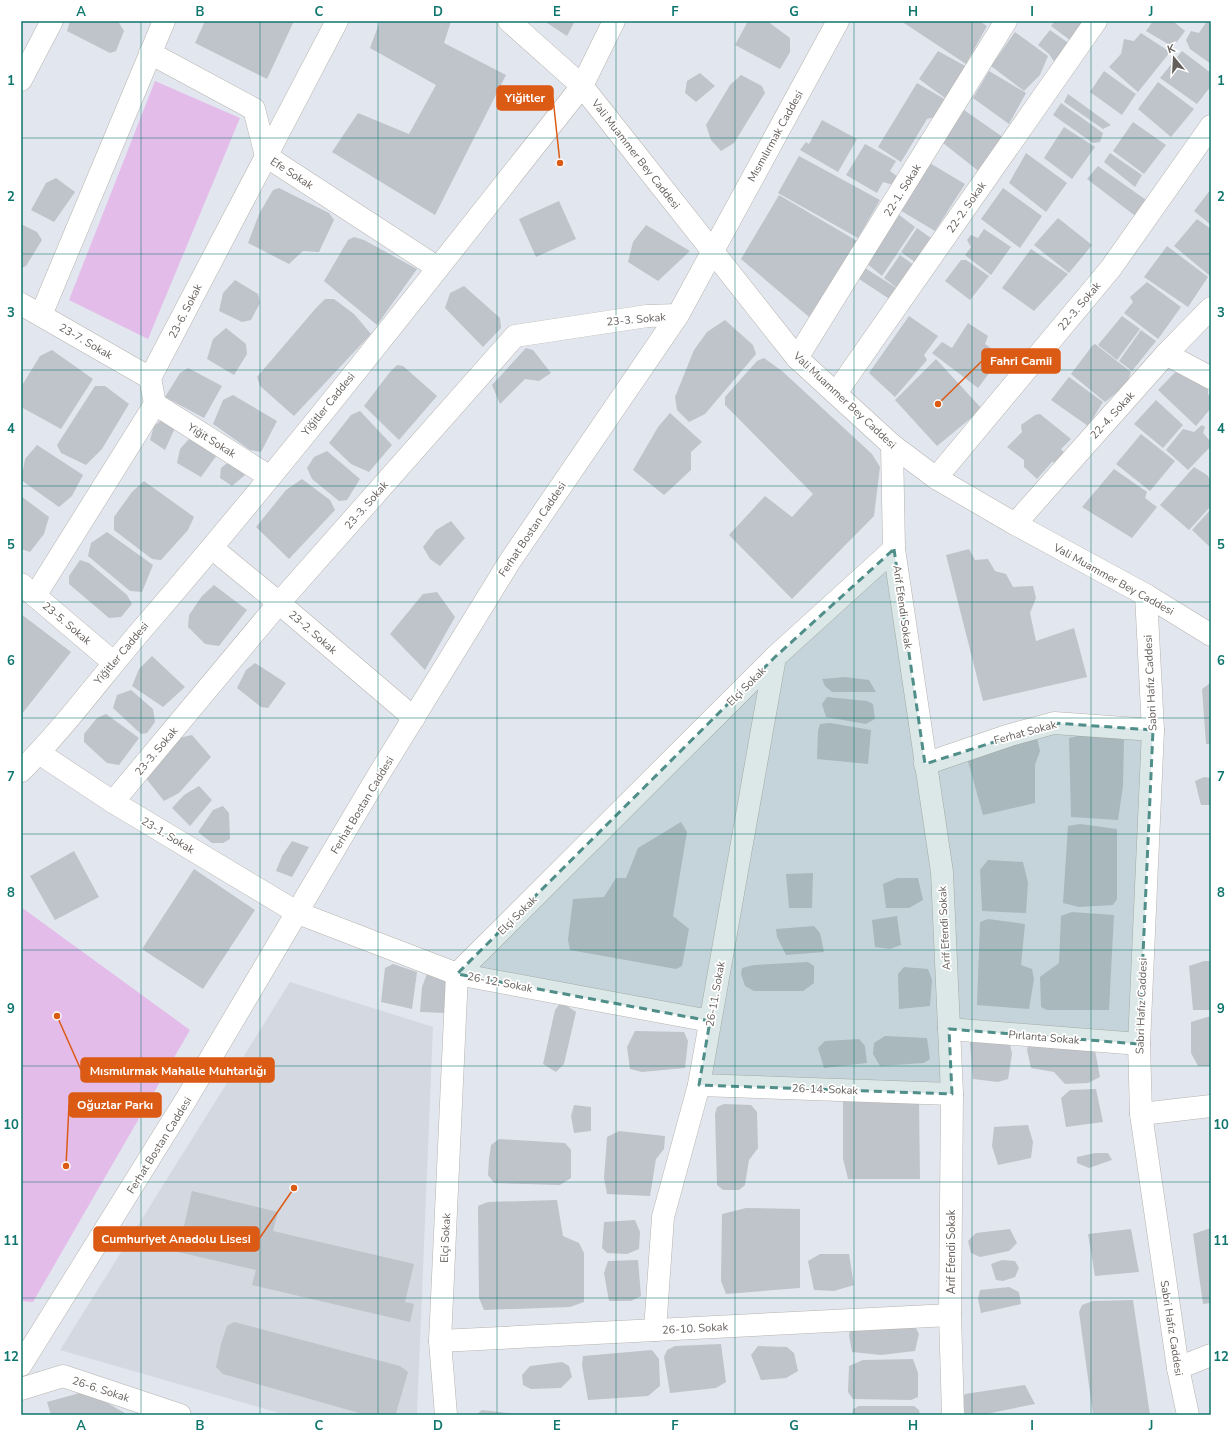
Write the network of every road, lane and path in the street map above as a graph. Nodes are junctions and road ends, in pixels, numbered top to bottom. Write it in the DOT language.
graph roads {
  1 [pos="52,21"];
  2 [pos="163,21"];
  3 [pos="337,21"];
  4 [pos="509,21"];
  5 [pos="614,21"];
  6 [pos="838,21"];
  7 [pos="1006,21"];
  8 [pos="1096,21"];
  9 [pos="150,53"];
  10 [pos="21,80"];
  11 [pos="582,86"];
  12 [pos="1211,126"];
  13 [pos="266,156"];
  14 [pos="712,251"];
  15 [pos="438,268"];
  16 [pos="21,304"];
  17 [pos="1211,308"];
  18 [pos="41,315"];
  19 [pos="678,315"];
  20 [pos="1166,354"];
  21 [pos="797,358"];
  22 [pos="150,378"];
  23 [pos="1211,378"];
  24 [pos="836,393"];
  25 [pos="155,404"];
  26 [pos="892,445"];
  27 [pos="270,477"];
  28 [pos="936,478"];
  29 [pos="1015,524"];
  30 [pos="212,548"];
  31 [pos="894,549"];
  32 [pos="28,590"];
  33 [pos="1146,595"];
  34 [pos="280,603"];
  35 [pos="1211,635"];
  36 [pos="775,657"];
  37 [pos="113,662"];
  38 [pos="414,718"];
  39 [pos="1153,730"];
  40 [pos="39,753"];
  41 [pos="925,764"];
  42 [pos="21,771"];
  43 [pos="113,802"];
  44 [pos="298,913"];
  45 [pos="457,974"];
  46 [pos="710,1021"];
  47 [pos="949,1029"];
  48 [pos="1139,1044"];
  49 [pos="699,1085"];
  50 [pos="952,1094"];
  51 [pos="1211,1106"];
  52 [pos="1142,1114"];
  53 [pos="950,1315"];
  54 [pos="655,1330"];
  55 [pos="440,1342"];
  56 [pos="1211,1355"];
  57 [pos="21,1365"];
  58 [pos="1178,1368"];
  59 [pos="21,1389"];
  60 [pos="180,1415"];
  61 [pos="446,1415"];
  62 [pos="953,1415"];
  63 [pos="1188,1415"];
  1 -- 10 [label="street"];
  2 -- 9 [label="street"];
  3 -- 13 [label="street, 23-6. Sokak"];
  4 -- 11 [label="street, Vali Muammer Bey Caddesi"];
  5 -- 11 [label="street, Yiğitler Caddesi"];
  6 -- 14 [label="street, Mısmılırmak Caddesi"];
  7 -- 21 [label="street, 22-1. Sokak"];
  8 -- 24 [label="street, 22-2. Sokak"];
  9 -- 13 [label="street, Efe Sokak"];
  9 -- 18 [label="street"];
  11 -- 14 [label="street, Vali Muammer Bey Caddesi"];
  11 -- 15 [label="street, Yiğitler Caddesi"];
  12 -- 28 [label="street, 22-3. Sokak"];
  13 -- 15 [label="street, Efe Sokak"];
  13 -- 22 [label="street, 23-6. Sokak"];
  14 -- 19 [label="street, Ferhat Bostan Caddesi"];
  14 -- 21 [label="street, Vali Muammer Bey Caddesi"];
  15 -- 27 [label="street, Yiğitler Caddesi"];
  16 -- 18 [label="street, 23-7. Sokak"];
  17 -- 20 [label="street, 22-4. Sokak"];
  18 -- 22 [label="street, 23-7. Sokak"];
  19 -- 34 [label="street, 23-3. Sokak"];
  19 -- 38 [label="street, Ferhat Bostan Caddesi"];
  20 -- 23 [label="street"];
  20 -- 29 [label="street, 22-4. Sokak"];
  21 -- 24 [label="street, Vali Muammer Bey Caddesi"];
  22 -- 25 [label="street"];
  24 -- 26 [label="street, Vali Muammer Bey Caddesi"];
  25 -- 27 [label="street, Yiğit Sokak"];
  25 -- 32 [label="street"];
  26 -- 28 [label="street, Vali Muammer Bey Caddesi"];
  26 -- 31 [label="street, Arif Efendi Sokak"];
  27 -- 30 [label="street, Yiğitler Caddesi"];
  28 -- 29 [label="street, Vali Muammer Bey Caddesi"];
  29 -- 33 [label="street, Vali Muammer Bey Caddesi"];
  30 -- 34 [label="street, 23-2. Sokak"];
  30 -- 37 [label="street, Yiğitler Caddesi"];
  31 -- 36 [label="street, Elçi Sokak"];
  31 -- 41 [label="street, Arif Efendi Sokak"];
  32 -- 37 [label="street, 23-5. Sokak"];
  33 -- 35 [label="street, Vali Muammer Bey Caddesi"];
  33 -- 39 [label="street, Sabri Hafız Caddesi"];
  34 -- 38 [label="street, 23-2. Sokak"];
  34 -- 43 [label="street, 23-3. Sokak"];
  36 -- 45 [label="street, Elçi Sokak"];
  36 -- 46 [label="street, 26-11. Sokak"];
  37 -- 40 [label="street, Yiğitler Caddesi"];
  38 -- 44 [label="street, Ferhat Bostan Caddesi"];
  39 -- 41 [label="street, Ferhat Sokak"];
  39 -- 48 [label="street, Sabri Hafız Caddesi"];
  40 -- 42 [label="street, Yiğitler Caddesi"];
  40 -- 43 [label="street, 23-1. Sokak"];
  41 -- 47 [label="street, Arif Efendi Sokak"];
  43 -- 44 [label="street, 23-1. Sokak"];
  44 -- 45 [label="street, 26-12. Sokak"];
  44 -- 57 [label="street, Ferhat Bostan Caddesi"];
  45 -- 46 [label="street, 26-12. Sokak"];
  45 -- 55 [label="street, Elçi Sokak"];
  46 -- 49 [label="street, 26-11. Sokak"];
  47 -- 48 [label="street, Pırlanta Sokak"];
  47 -- 50 [label="street, Arif Efendi Sokak"];
  48 -- 52 [label="street, Sabri Hafız Caddesi"];
  49 -- 50 [label="street, 26-14. Sokak"];
  49 -- 54 [label="street, 26-11. Sokak"];
  50 -- 53 [label="street, Arif Efendi Sokak"];
  51 -- 52 [label="street"];
  52 -- 58 [label="street, Sabri Hafız Caddesi"];
  53 -- 54 [label="street, 26-10. Sokak"];
  53 -- 62 [label="street, Arif Efendi Sokak"];
  54 -- 55 [label="street, 26-10. Sokak"];
  55 -- 61 [label="street, Elçi Sokak"];
  56 -- 58 [label="street"];
  58 -- 63 [label="street, Sabri Hafız Caddesi"];
  59 -- 60 [label="street, 26-6. Sokak"];
}
